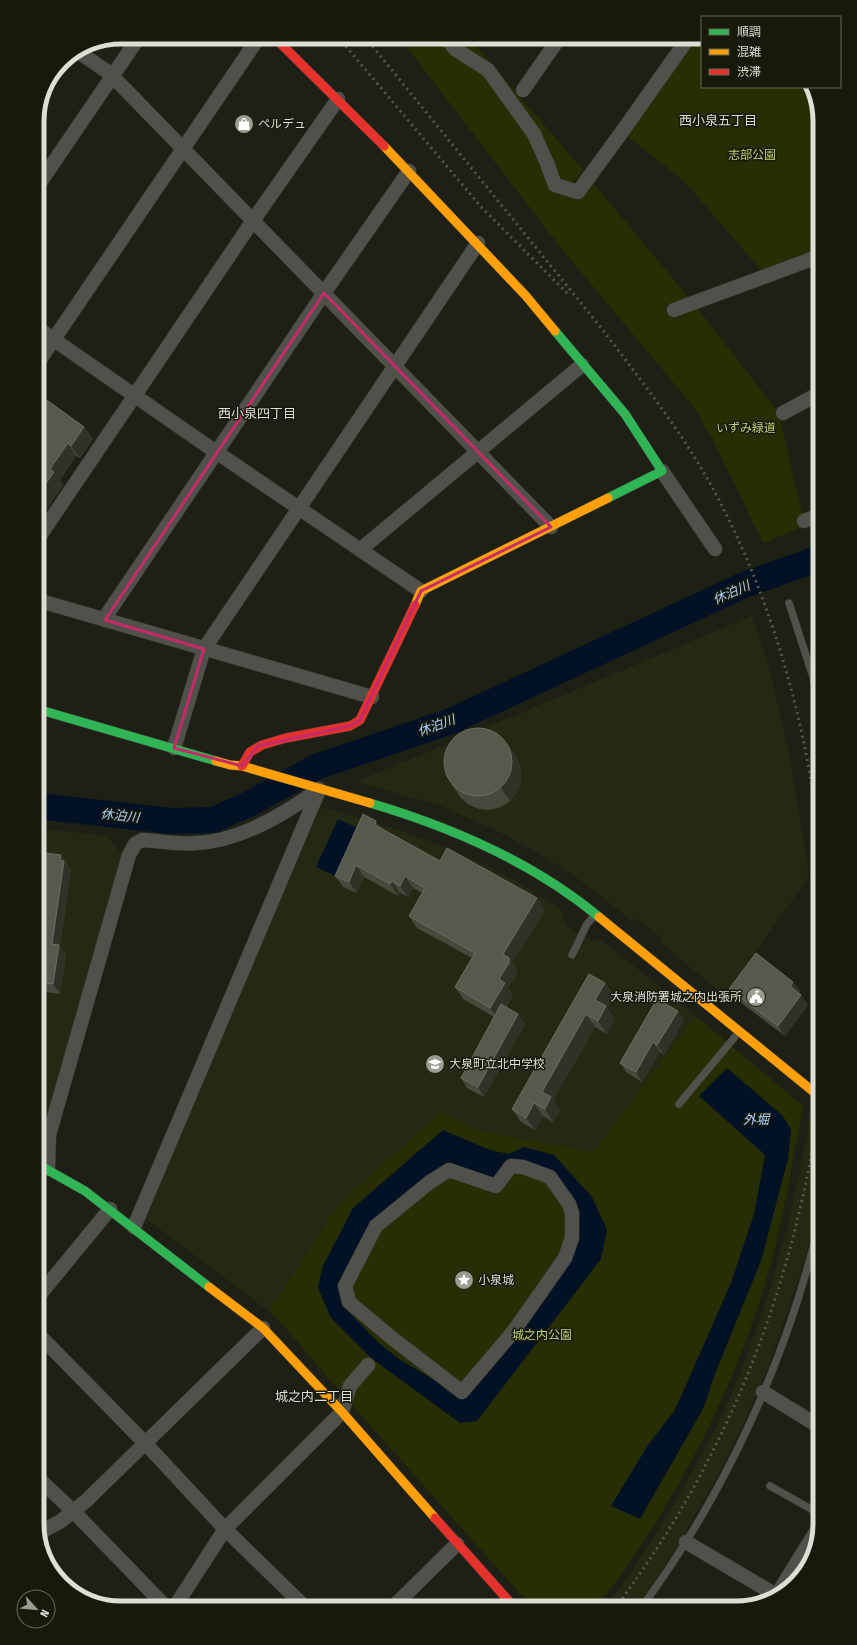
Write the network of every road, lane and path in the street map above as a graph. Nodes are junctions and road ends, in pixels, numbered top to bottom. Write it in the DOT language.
graph roads {
  1 [pos="134,44"];
  2 [pos="254,44"];
  3 [pos="281,44"];
  4 [pos="451,44"];
  5 [pos="555,44"];
  6 [pos="684,44"];
  7 [pos="82,54"];
  8 [pos="112,76"];
  9 [pos="522,90"];
  10 [pos="338,99"];
  11 [pos="183,149"];
  12 [pos="409,171"];
  13 [pos="44,177"];
  14 [pos="252,222"];
  15 [pos="478,243"];
  16 [pos="813,259"];
  17 [pos="324,293"];
  18 [pos="674,310"];
  19 [pos="44,333"];
  20 [pos="54,339"];
  21 [pos="44,354"];
  22 [pos="582,365"];
  23 [pos="395,366"];
  24 [pos="136,396"];
  25 [pos="813,397"];
  26 [pos="783,412"];
  27 [pos="216,452"];
  28 [pos="478,452"];
  29 [pos="662,470"];
  30 [pos="299,508"];
  31 [pos="813,518"];
  32 [pos="804,521"];
  33 [pos="551,527"];
  34 [pos="44,530"];
  35 [pos="361,549"];
  36 [pos="715,549"];
  37 [pos="421,591"];
  38 [pos="44,602"];
  39 [pos="789,603"];
  40 [pos="105,620"];
  41 [pos="204,649"];
  42 [pos="813,666"];
  43 [pos="372,698"];
  44 [pos="44,711"];
  45 [pos="174,748"];
  46 [pos="242,766"];
  47 [pos="319,789"];
  48 [pos="596,914"];
  49 [pos="572,954"];
  50 [pos="739,1032"];
  51 [pos="813,1091"];
  52 [pos="679,1104"];
  53 [pos="44,1162"];
  54 [pos="44,1168"];
  55 [pos="110,1209"];
  56 [pos="134,1227"];
  57 [pos="813,1244"];
  58 [pos="44,1289"];
  59 [pos="263,1328"];
  60 [pos="392,1338"];
  61 [pos="44,1340"];
  62 [pos="368,1365"];
  63 [pos="763,1392"];
  64 [pos="342,1412"];
  65 [pos="813,1423"];
  66 [pos="145,1444"];
  67 [pos="44,1484"];
  68 [pos="770,1486"];
  69 [pos="813,1510"];
  70 [pos="74,1512"];
  71 [pos="225,1529"];
  72 [pos="44,1530"];
  73 [pos="811,1540"];
  74 [pos="686,1542"];
  75 [pos="457,1544"];
  76 [pos="783,1585"];
  77 [pos="772,1592"];
  78 [pos="160,1601"];
  79 [pos="179,1601"];
  80 [pos="299,1601"];
  81 [pos="399,1601"];
  82 [pos="509,1601"];
  83 [pos="645,1601"];
  1 -- 8 [label="street"];
  2 -- 11 [label="street"];
  3 -- 10 [label="street"];
  4 -- 6 [label="street"];
  5 -- 9 [label="street"];
  7 -- 8 [label="street"];
  8 -- 11 [label="street"];
  8 -- 13 [label="street"];
  10 -- 12 [label="street"];
  10 -- 14 [label="street"];
  11 -- 14 [label="street"];
  11 -- 20 [label="street"];
  12 -- 15 [label="street"];
  12 -- 17 [label="street"];
  14 -- 17 [label="street"];
  14 -- 24 [label="street"];
  15 -- 22 [label="street"];
  15 -- 23 [label="street"];
  16 -- 18 [label="street"];
  17 -- 23 [label="street"];
  17 -- 27 [label="street"];
  19 -- 20 [label="street"];
  20 -- 21 [label="street"];
  20 -- 24 [label="street"];
  22 -- 28 [label="street"];
  22 -- 29 [label="street"];
  23 -- 28 [label="street"];
  23 -- 30 [label="street"];
  24 -- 27 [label="street"];
  24 -- 34 [label="street"];
  25 -- 26 [label="street"];
  27 -- 30 [label="street"];
  27 -- 40 [label="street"];
  28 -- 33 [label="street"];
  28 -- 35 [label="street"];
  29 -- 33 [label="street"];
  29 -- 36 [label="street"];
  30 -- 35 [label="street"];
  30 -- 41 [label="street"];
  31 -- 32 [label="street"];
  33 -- 37 [label="street"];
  35 -- 37 [label="street"];
  37 -- 43 [label="street"];
  38 -- 40 [label="street"];
  39 -- 42 [label="lane"];
  40 -- 41 [label="street"];
  41 -- 43 [label="street"];
  41 -- 45 [label="street"];
  43 -- 46 [label="street"];
  44 -- 45 [label="street"];
  45 -- 46 [label="street"];
  46 -- 47 [label="street"];
  47 -- 48 [label="street"];
  47 -- 53 [label="street"];
  47 -- 56 [label="street"];
  48 -- 49 [label="lane"];
  48 -- 50 [label="street"];
  50 -- 51 [label="street"];
  50 -- 52 [label="lane"];
  54 -- 55 [label="street"];
  55 -- 56 [label="street"];
  55 -- 58 [label="street"];
  56 -- 59 [label="street"];
  57 -- 63 [label="lane"];
  59 -- 64 [label="street"];
  59 -- 66 [label="street"];
  60 -- 60 [label="street"];
  61 -- 66 [label="street"];
  62 -- 64 [label="street"];
  63 -- 65 [label="street"];
  63 -- 74 [label="lane"];
  64 -- 71 [label="street"];
  64 -- 75 [label="street"];
  66 -- 70 [label="street"];
  66 -- 71 [label="street"];
  67 -- 70 [label="street"];
  68 -- 69 [label="lane"];
  70 -- 72 [label="street"];
  70 -- 78 [label="street"];
  71 -- 79 [label="street"];
  71 -- 80 [label="street"];
  73 -- 76 [label="street"];
  74 -- 77 [label="street"];
  74 -- 83 [label="lane"];
  75 -- 81 [label="street"];
  75 -- 82 [label="street"];
}
